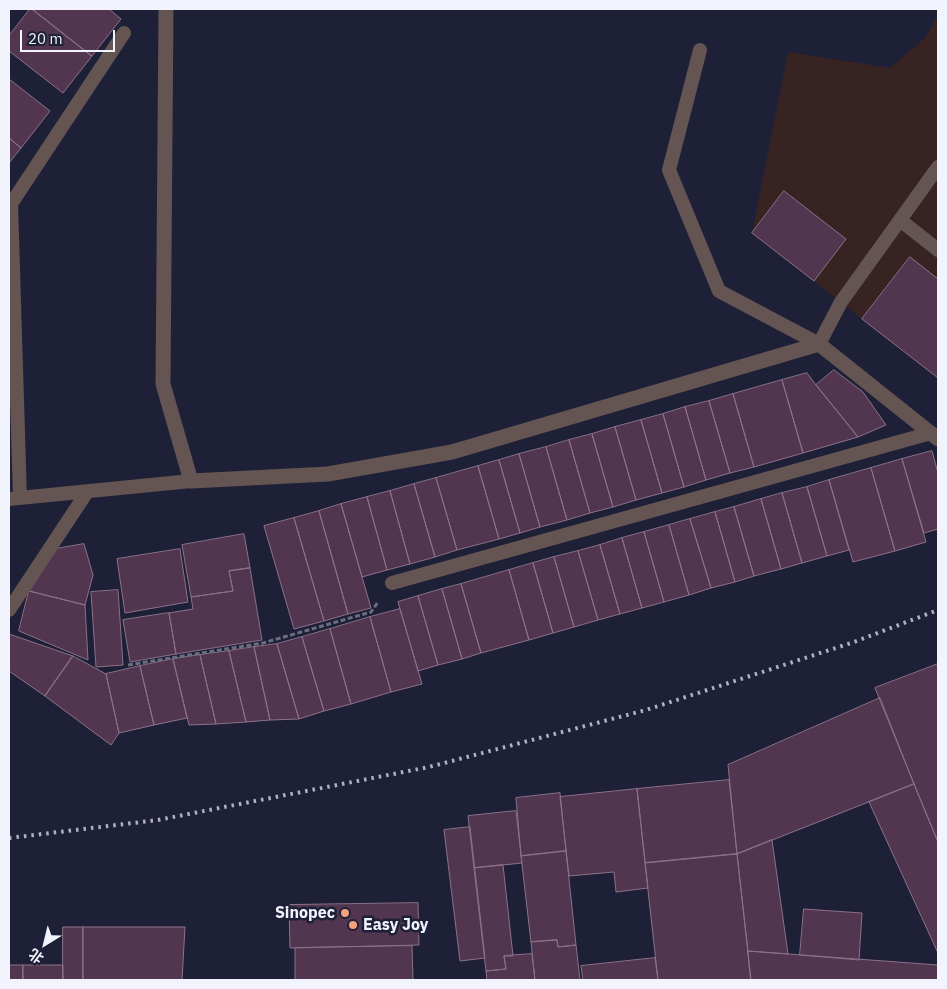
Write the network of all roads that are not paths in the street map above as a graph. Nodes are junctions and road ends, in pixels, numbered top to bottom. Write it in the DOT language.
graph roads {
  1 [pos="166,9"];
  2 [pos="124,33"];
  3 [pos="700,50"];
  4 [pos="938,167"];
  5 [pos="900,220"];
  6 [pos="938,250"];
  7 [pos="819,344"];
  8 [pos="935,436"];
  9 [pos="191,482"];
  10 [pos="87,492"];
  11 [pos="15,498"];
  12 [pos="392,583"];
  13 [pos="9,610"];
  1 -- 9 [label="street"];
  2 -- 11 [label="lane"];
  3 -- 7 [label="lane"];
  4 -- 5 [label="lane"];
  5 -- 6 [label="lane"];
  5 -- 7 [label="lane"];
  7 -- 8 [label="street"];
  7 -- 9 [label="street"];
  8 -- 12 [label="lane"];
  9 -- 10 [label="lane"];
  10 -- 11 [label="lane"];
  10 -- 13 [label="lane"];
}
